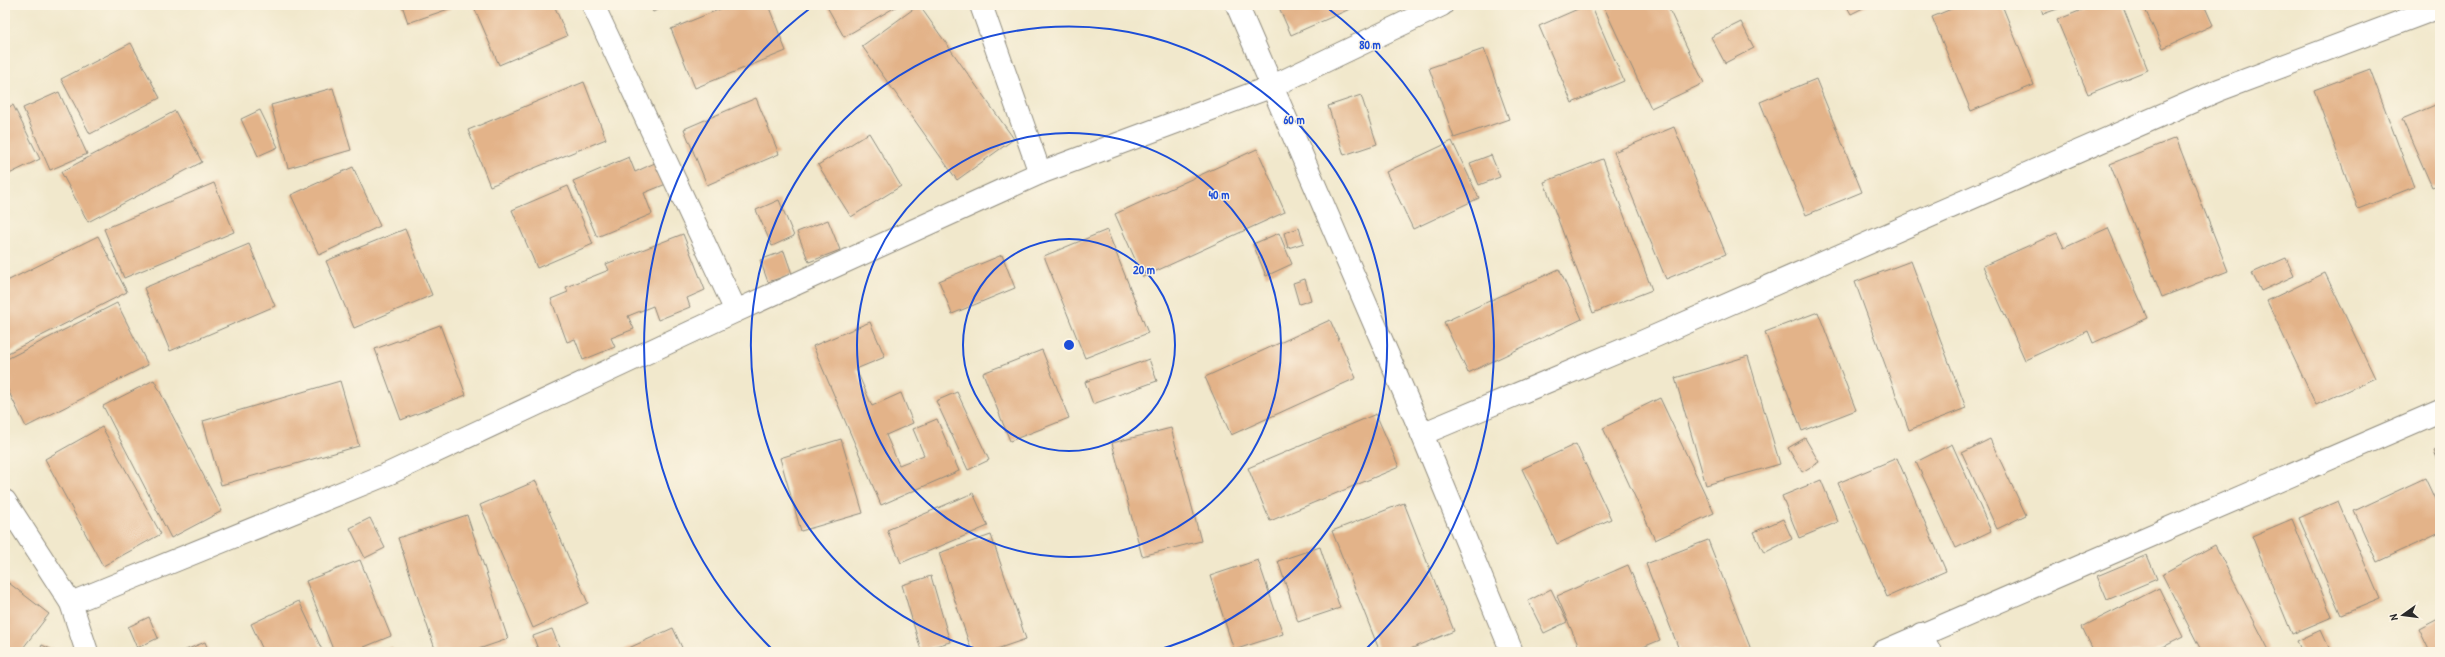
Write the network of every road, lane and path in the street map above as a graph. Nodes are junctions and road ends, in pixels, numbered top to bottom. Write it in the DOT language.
graph roads {
  1 [pos="593,5"];
  2 [pos="981,5"];
  3 [pos="1237,5"];
  4 [pos="1442,5"];
  5 [pos="2440,7"];
  6 [pos="1273,86"];
  7 [pos="1040,173"];
  8 [pos="736,311"];
  9 [pos="2440,411"];
  10 [pos="1422,434"];
  11 [pos="5,501"];
  12 [pos="71,603"];
  13 [pos="1926,643"];
  14 [pos="86,652"];
  15 [pos="1512,652"];
  16 [pos="1882,652"];
  1 -- 8 [label="street"];
  2 -- 7 [label="street"];
  3 -- 6 [label="street"];
  4 -- 6 [label="street"];
  5 -- 10 [label="street"];
  6 -- 7 [label="street"];
  6 -- 10 [label="street"];
  7 -- 8 [label="street"];
  8 -- 12 [label="street"];
  9 -- 13 [label="street"];
  10 -- 15 [label="street"];
  11 -- 12 [label="street"];
  12 -- 14 [label="street"];
  13 -- 16 [label="street"];
}
